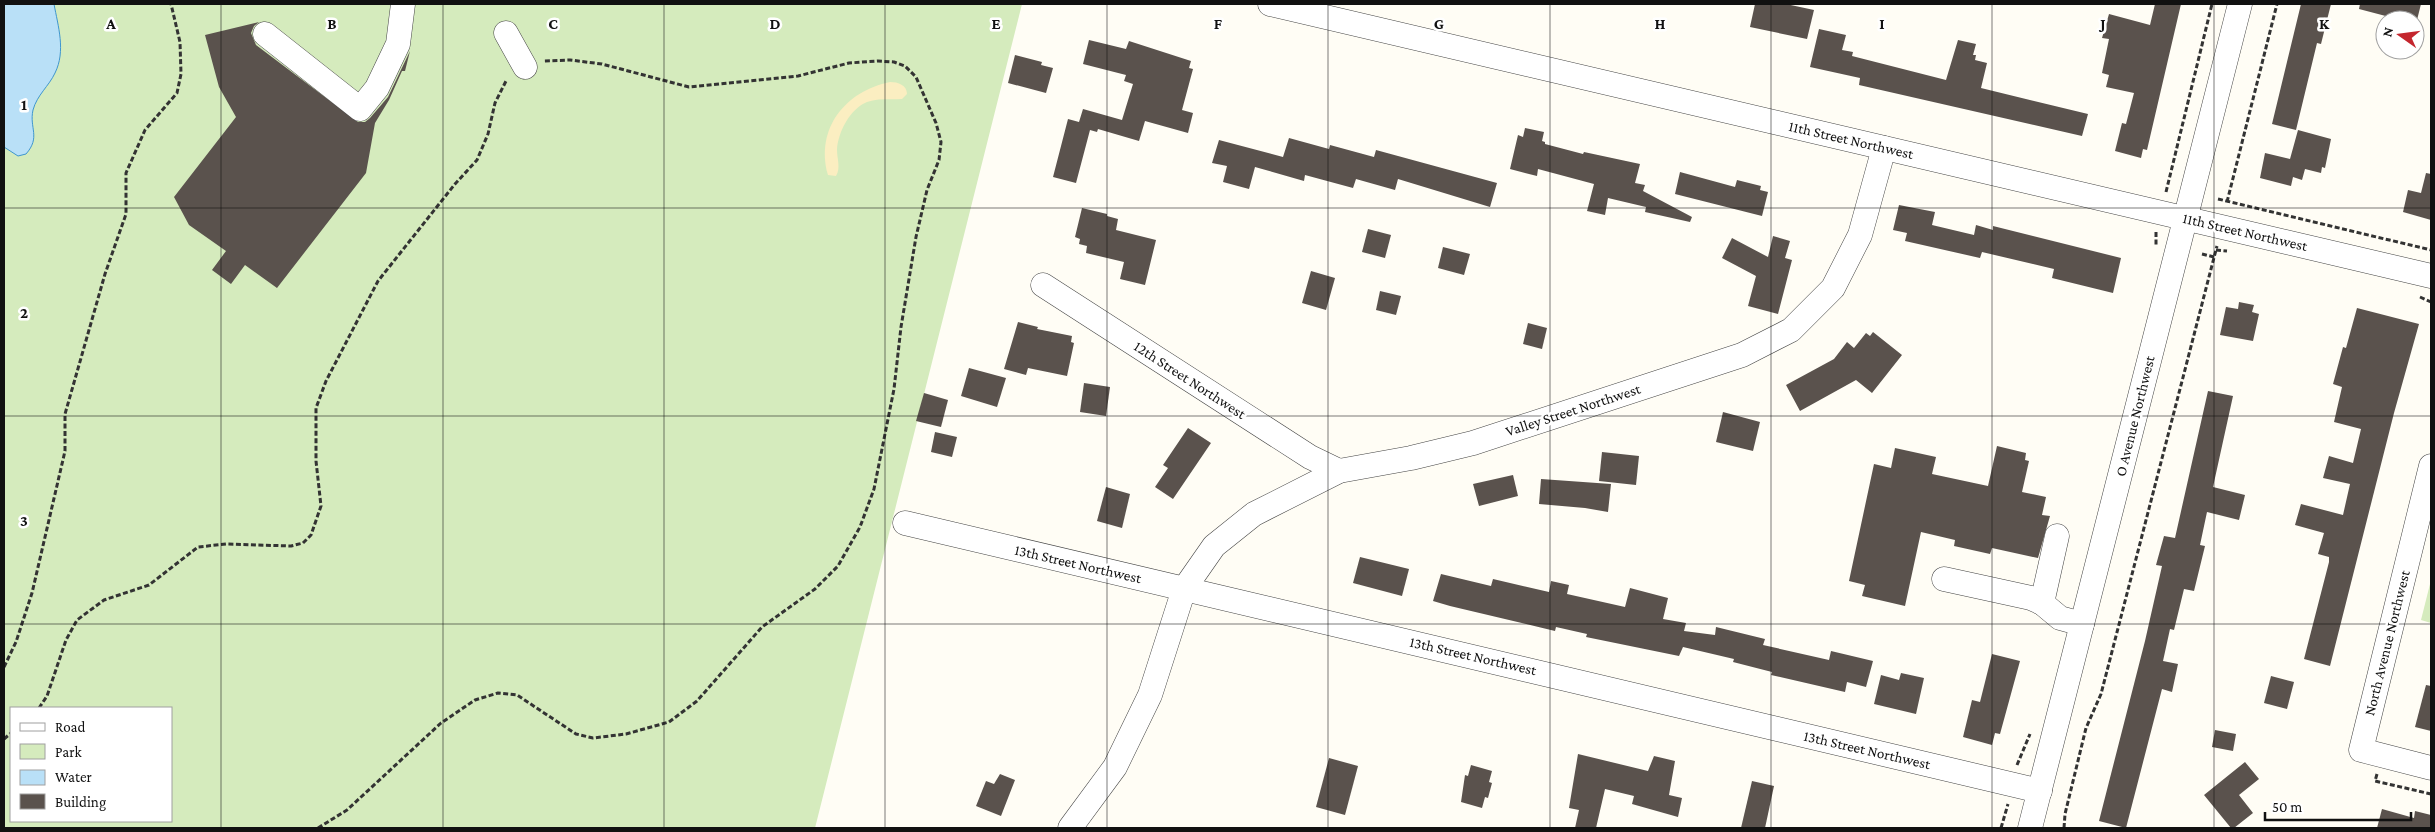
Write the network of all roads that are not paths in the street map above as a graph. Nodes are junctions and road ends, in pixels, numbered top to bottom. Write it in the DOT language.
graph roads {
  1 [pos="403,4"];
  2 [pos="1270,4"];
  3 [pos="2240,4"];
  4 [pos="1315,9"];
  5 [pos="506,33"];
  6 [pos="265,34"];
  7 [pos="525,67"];
  8 [pos="1884,148"];
  9 [pos="2186,217"];
  10 [pos="2431,276"];
  11 [pos="1043,285"];
  12 [pos="2431,466"];
  13 [pos="1339,471"];
  14 [pos="905,523"];
  15 [pos="2057,536"];
  16 [pos="1944,579"];
  17 [pos="1184,590"];
  18 [pos="2042,603"];
  19 [pos="2082,624"];
  20 [pos="2431,768"];
  21 [pos="2040,791"];
  22 [pos="1070,828"];
  23 [pos="2030,828"];
  1 -- 6 [label="street"];
  2 -- 4 [label="street, 11th Street Northwest"];
  3 -- 9 [label="street, O Avenue Northwest"];
  4 -- 8 [label="street, 11th Street Northwest"];
  5 -- 7 [label="street"];
  8 -- 9 [label="street, 11th Street Northwest"];
  8 -- 13 [label="street, Valley Street Northwest"];
  9 -- 10 [label="street, 11th Street Northwest"];
  9 -- 19 [label="street, O Avenue Northwest"];
  11 -- 13 [label="street, 12th Street Northwest"];
  12 -- 20 [label="street, North Avenue Northwest"];
  13 -- 17 [label="street, Valley Street Northwest"];
  14 -- 17 [label="street, 13th Street Northwest"];
  15 -- 18 [label="street"];
  16 -- 18 [label="street"];
  17 -- 21 [label="street, 13th Street Northwest"];
  17 -- 22 [label="street, Valley Street Northwest"];
  18 -- 19 [label="street"];
  19 -- 21 [label="street, O Avenue Northwest"];
  21 -- 23 [label="street, O Avenue Northwest"];
}
